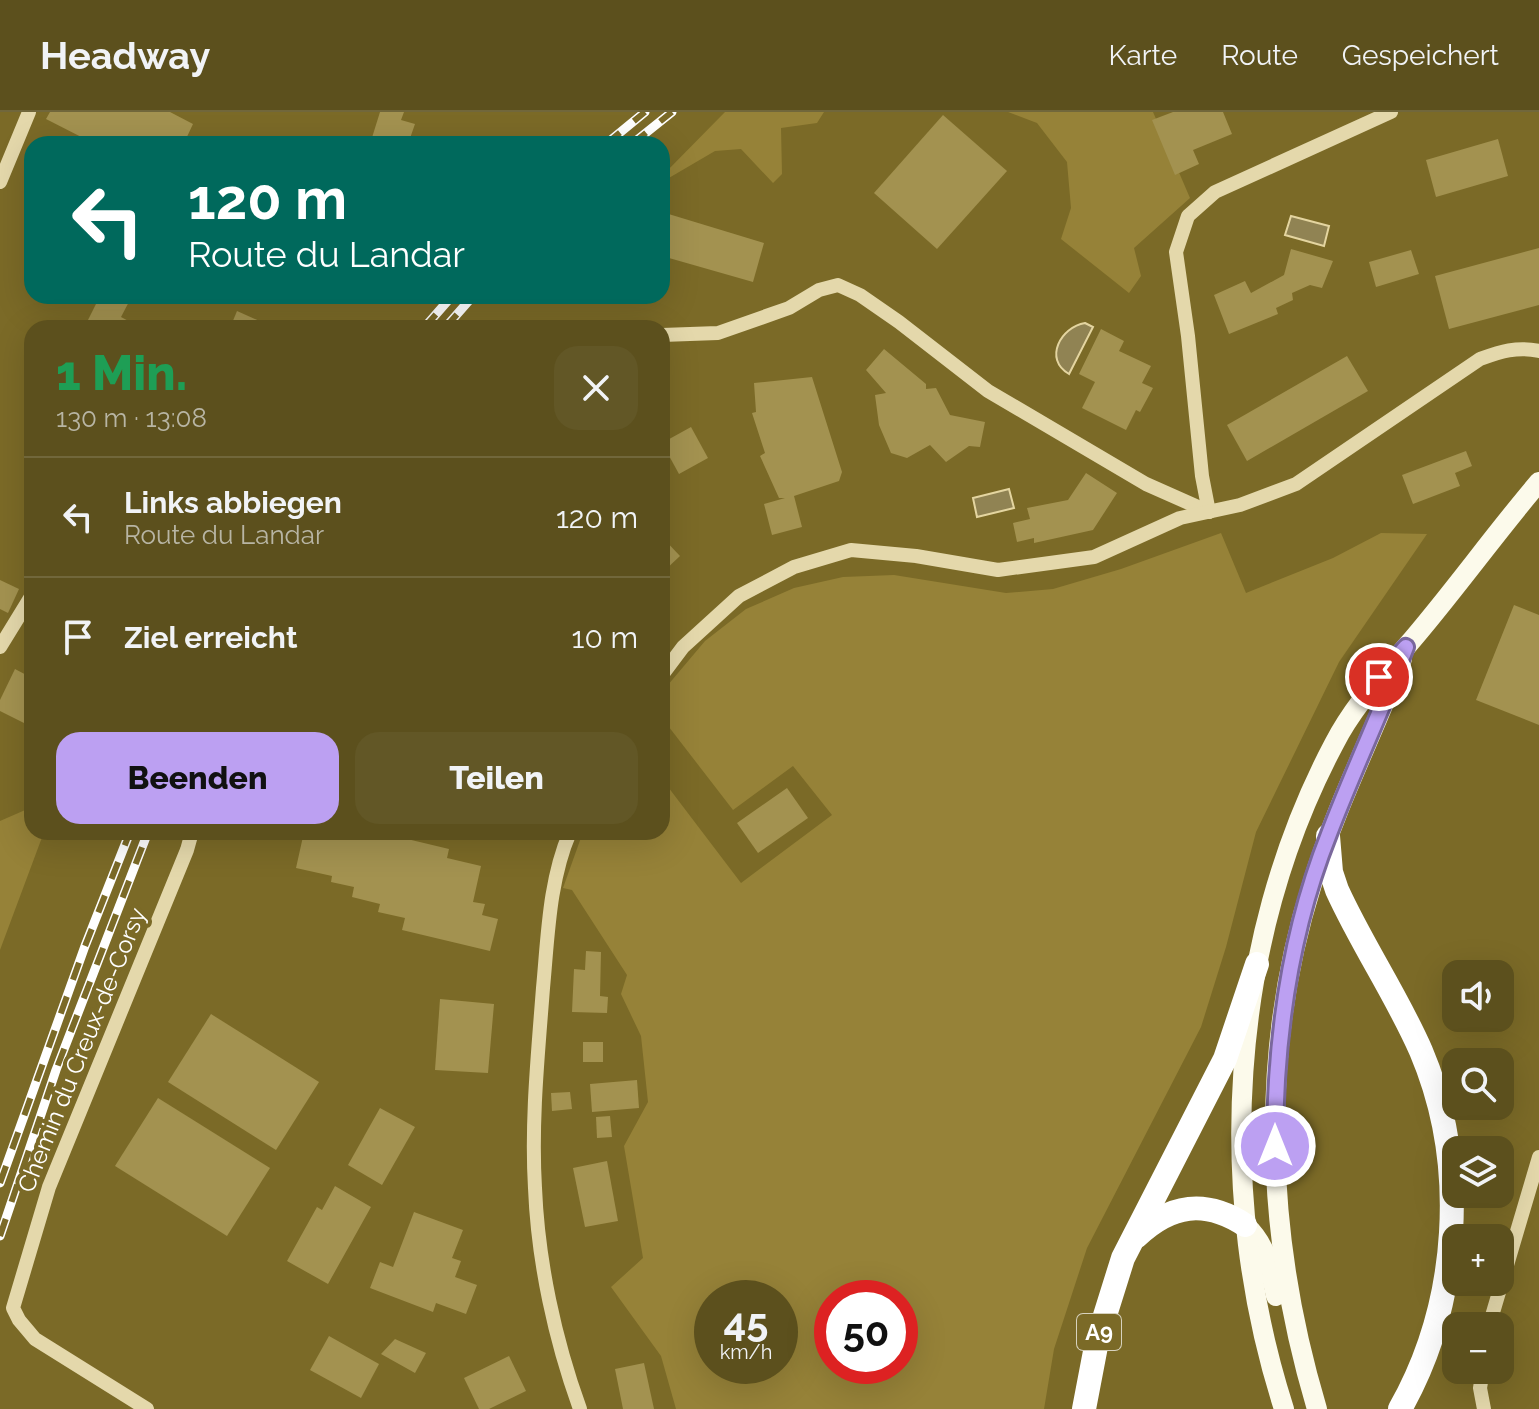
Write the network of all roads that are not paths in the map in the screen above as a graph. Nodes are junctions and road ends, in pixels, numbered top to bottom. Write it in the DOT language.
graph roads {
  1 [pos="29,112"];
  2 [pos="1391,112"];
  3 [pos="0,182"];
  4 [pos="670,335"];
  5 [pos="1539,351"];
  6 [pos="1539,482"];
  7 [pos="1209,512"];
  8 [pos="24,608"];
  9 [pos="0,647"];
  10 [pos="1406,647"];
  11 [pos="670,664"];
  12 [pos="1328,836"];
  13 [pos="190,840"];
  14 [pos="568,840"];
  15 [pos="1257,964"];
  16 [pos="1539,1157"];
  17 [pos="1245,1225"];
  18 [pos="1123,1258"];
  19 [pos="1493,1312"];
  20 [pos="1303,1363"];
  21 [pos="1481,1384"];
  22 [pos="1282,1401"];
  23 [pos="147,1409"];
  24 [pos="580,1409"];
  25 [pos="1084,1409"];
  26 [pos="1317,1409"];
  27 [pos="1400,1409"];
  28 [pos="1484,1409"];
  1 -- 3 [label="street"];
  2 -- 7 [label="street"];
  4 -- 7 [label="street"];
  5 -- 7 [label="street"];
  6 -- 10 [label="main road"];
  7 -- 11 [label="street"];
  8 -- 9 [label="street"];
  10 -- 12 [label="main road"];
  10 -- 15 [label="main road"];
  12 -- 20 [label="main road"];
  12 -- 27 [label="highway"];
  13 -- 23 [label="street, Chemin du Creux-de-Corsy"];
  14 -- 24 [label="street"];
  15 -- 17 [label="main road"];
  15 -- 18 [label="highway"];
  16 -- 19 [label="street"];
  17 -- 18 [label="highway, A9"];
  17 -- 20 [label="main road"];
  17 -- 22 [label="main road"];
  18 -- 25 [label="highway, A9"];
  20 -- 26 [label="main road"];
  21 -- 28 [label="street"];
}
